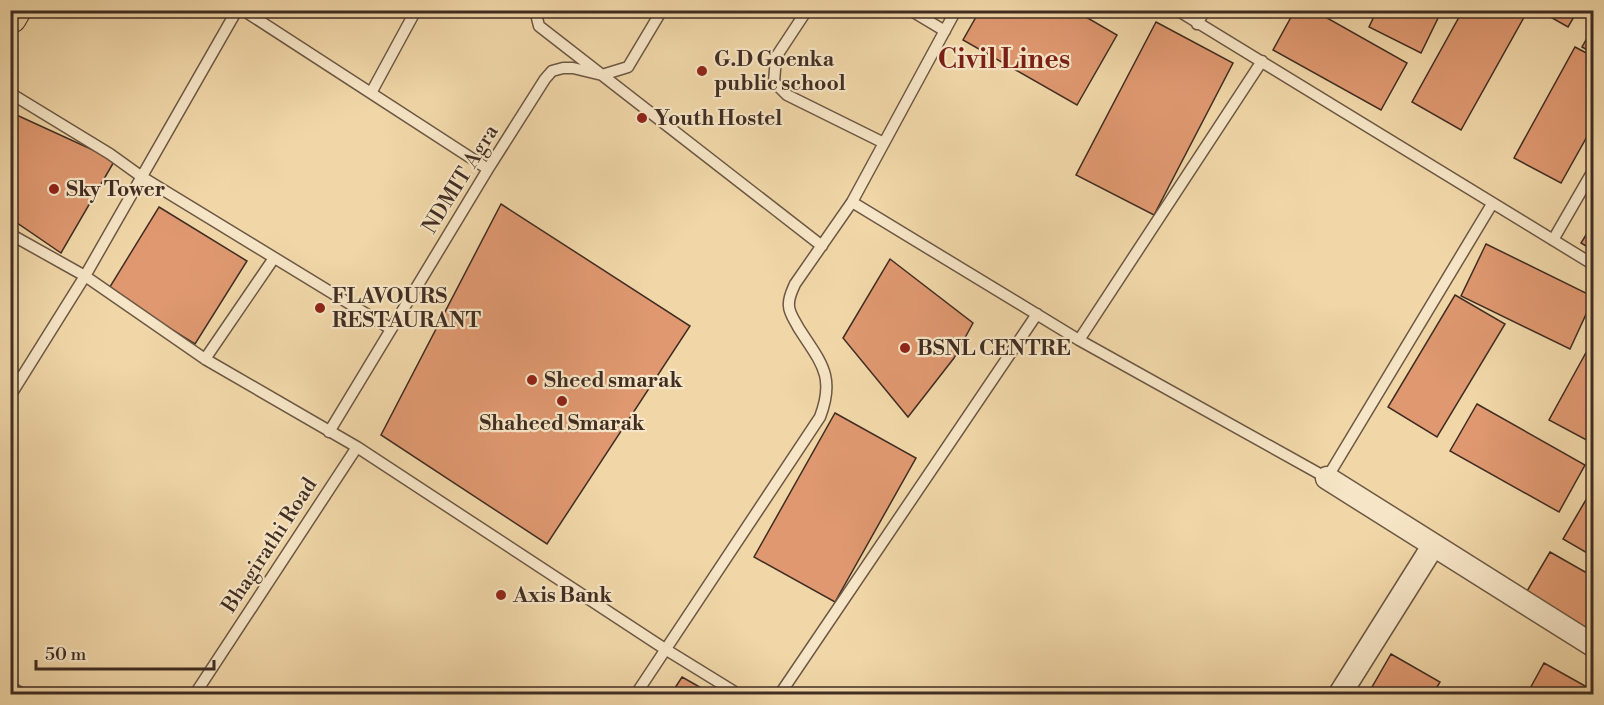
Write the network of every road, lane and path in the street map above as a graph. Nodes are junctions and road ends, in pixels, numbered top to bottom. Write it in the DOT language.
graph roads {
  1 [pos="14,10"];
  2 [pos="237,10"];
  3 [pos="243,10"];
  4 [pos="416,10"];
  5 [pos="535,10"];
  6 [pos="662,10"];
  7 [pos="807,10"];
  8 [pos="910,10"];
  9 [pos="956,10"];
  10 [pos="1177,10"];
  11 [pos="1205,10"];
  12 [pos="10,16"];
  13 [pos="1197,24"];
  14 [pos="945,31"];
  15 [pos="1262,61"];
  16 [pos="602,75"];
  17 [pos="10,93"];
  18 [pos="371,93"];
  19 [pos="884,144"];
  20 [pos="488,169"];
  21 [pos="1593,169"];
  22 [pos="142,177"];
  23 [pos="852,202"];
  24 [pos="1492,204"];
  25 [pos="10,234"];
  26 [pos="1552,240"];
  27 [pos="822,246"];
  28 [pos="274,258"];
  29 [pos="1593,265"];
  30 [pos="85,276"];
  31 [pos="1036,314"];
  32 [pos="391,329"];
  33 [pos="1079,340"];
  34 [pos="205,359"];
  35 [pos="10,396"];
  36 [pos="329,432"];
  37 [pos="357,447"];
  38 [pos="1327,478"];
  39 [pos="1433,546"];
  40 [pos="1593,646"];
  41 [pos="665,649"];
  42 [pos="10,687"];
  43 [pos="23,694"];
  44 [pos="195,694"];
  45 [pos="636,694"];
  46 [pos="738,694"];
  47 [pos="780,694"];
  48 [pos="1340,694"];
  1 -- 12 [label="highway"];
  2 -- 22 [label="lane"];
  3 -- 18 [label="lane"];
  4 -- 18 [label="lane"];
  5 -- 16 [label="lane"];
  6 -- 16 [label="lane"];
  7 -- 19 [label="lane"];
  8 -- 14 [label="lane"];
  9 -- 14 [label="lane"];
  10 -- 13 [label="lane"];
  11 -- 13 [label="lane"];
  13 -- 15 [label="lane"];
  14 -- 19 [label="lane"];
  15 -- 24 [label="lane"];
  15 -- 33 [label="lane"];
  16 -- 20 [label="lane, NDMIT Agra"];
  16 -- 27 [label="lane"];
  17 -- 22 [label="lane"];
  18 -- 20 [label="lane"];
  19 -- 23 [label="lane"];
  20 -- 32 [label="lane, NDMIT Agra"];
  21 -- 26 [label="lane"];
  22 -- 28 [label="lane"];
  22 -- 30 [label="lane"];
  23 -- 27 [label="lane"];
  23 -- 31 [label="lane"];
  24 -- 26 [label="lane"];
  24 -- 38 [label="lane"];
  25 -- 30 [label="lane"];
  26 -- 29 [label="lane"];
  27 -- 41 [label="lane"];
  28 -- 32 [label="lane"];
  28 -- 34 [label="lane"];
  30 -- 34 [label="lane"];
  30 -- 35 [label="lane"];
  31 -- 33 [label="lane"];
  31 -- 47 [label="lane"];
  32 -- 36 [label="lane, NDMIT Agra"];
  33 -- 38 [label="lane"];
  34 -- 36 [label="lane"];
  36 -- 37 [label="lane"];
  37 -- 41 [label="lane"];
  37 -- 44 [label="lane, Bhagirathi Road"];
  38 -- 39 [label="street"];
  39 -- 40 [label="street"];
  39 -- 48 [label="street"];
  41 -- 45 [label="lane"];
  41 -- 46 [label="lane"];
  42 -- 43 [label="lane"];
}
